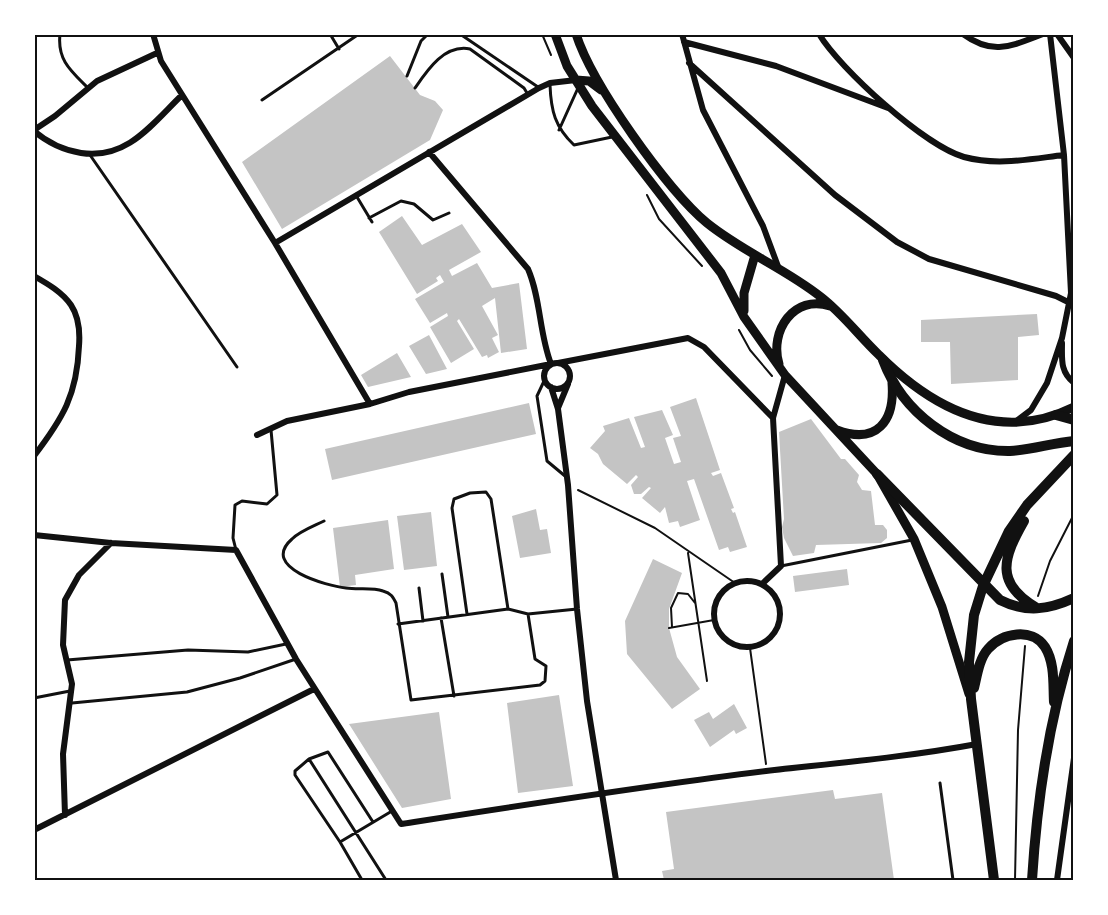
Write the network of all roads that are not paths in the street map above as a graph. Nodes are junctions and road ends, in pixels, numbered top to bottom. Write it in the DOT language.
graph roads {
  1 [pos="60,34"];
  2 [pos="153,34"];
  3 [pos="330,34"];
  4 [pos="359,34"];
  5 [pos="428,34"];
  6 [pos="460,34"];
  7 [pos="555,34"];
  8 [pos="576,34"];
  9 [pos="682,34"];
  10 [pos="819,34"];
  11 [pos="963,34"];
  12 [pos="1043,34"];
  13 [pos="1050,34"];
  14 [pos="1057,34"];
  15 [pos="684,42"];
  16 [pos="339,49"];
  17 [pos="157,53"];
  18 [pos="1074,58"];
  19 [pos="689,63"];
  20 [pos="407,76"];
  21 [pos="550,83"];
  22 [pos="578,83"];
  23 [pos="88,88"];
  24 [pos="415,88"];
  25 [pos="539,88"];
  26 [pos="182,95"];
  27 [pos="527,95"];
  28 [pos="262,99"];
  29 [pos="894,111"];
  30 [pos="621,116"];
  31 [pos="34,130"];
  32 [pos="559,130"];
  33 [pos="614,137"];
  34 [pos="429,152"];
  35 [pos="89,154"];
  36 [pos="1064,155"];
  37 [pos="356,195"];
  38 [pos="449,213"];
  39 [pos="275,243"];
  40 [pos="754,255"];
  41 [pos="779,269"];
  42 [pos="34,276"];
  43 [pos="1070,303"];
  44 [pos="836,308"];
  45 [pos="740,320"];
  46 [pos="1062,338"];
  47 [pos="582,358"];
  48 [pos="883,360"];
  49 [pos="555,364"];
  50 [pos="237,367"];
  51 [pos="785,375"];
  52 [pos="544,379"];
  53 [pos="569,381"];
  54 [pos="1072,382"];
  55 [pos="892,383"];
  56 [pos="550,387"];
  57 [pos="1074,392"];
  58 [pos="370,404"];
  59 [pos="1074,407"];
  60 [pos="558,409"];
  61 [pos="1056,415"];
  62 [pos="773,418"];
  63 [pos="1074,420"];
  64 [pos="1013,423"];
  65 [pos="271,428"];
  66 [pos="835,430"];
  67 [pos="257,435"];
  68 [pos="1074,441"];
  69 [pos="1074,455"];
  70 [pos="34,456"];
  71 [pos="877,474"];
  72 [pos="567,477"];
  73 [pos="1043,487"];
  74 [pos="324,521"];
  75 [pos="34,535"];
  76 [pos="914,539"];
  77 [pos="111,543"];
  78 [pos="236,550"];
  79 [pos="782,566"];
  80 [pos="442,574"];
  81 [pos="762,584"];
  82 [pos="983,585"];
  83 [pos="419,588"];
  84 [pos="1074,598"];
  85 [pos="1037,608"];
  86 [pos="508,609"];
  87 [pos="577,609"];
  88 [pos="467,614"];
  89 [pos="528,614"];
  90 [pos="448,617"];
  91 [pos="441,618"];
  92 [pos="423,621"];
  93 [pos="398,624"];
  94 [pos="1074,641"];
  95 [pos="288,644"];
  96 [pos="296,659"];
  97 [pos="67,660"];
  98 [pos="314,689"];
  99 [pos="72,691"];
  100 [pos="454,696"];
  101 [pos="34,698"];
  102 [pos="971,699"];
  103 [pos="72,704"];
  104 [pos="1055,711"];
  105 [pos="977,744"];
  106 [pos="1074,758"];
  107 [pos="309,759"];
  108 [pos="940,783"];
  109 [pos="602,793"];
  110 [pos="392,811"];
  111 [pos="65,815"];
  112 [pos="1074,817"];
  113 [pos="1064,819"];
  114 [pos="373,822"];
  115 [pos="34,830"];
  116 [pos="356,830"];
  117 [pos="340,842"];
  118 [pos="362,880"];
  119 [pos="386,880"];
  120 [pos="616,880"];
  121 [pos="953,880"];
  122 [pos="993,880"];
  123 [pos="1032,880"];
  124 [pos="1057,880"];
  1 -- 23 [label="lane"];
  2 -- 17 [label="street"];
  3 -- 16 [label="lane"];
  4 -- 16 [label="lane"];
  5 -- 20 [label="lane"];
  6 -- 25 [label="lane"];
  7 -- 22 [label="main road"];
  8 -- 30 [label="main road"];
  9 -- 15 [label="street"];
  10 -- 29 [label="street"];
  11 -- 12 [label="street"];
  13 -- 36 [label="street"];
  14 -- 18 [label="street"];
  15 -- 19 [label="street"];
  15 -- 29 [label="street"];
  16 -- 28 [label="lane"];
  17 -- 23 [label="street"];
  17 -- 26 [label="street"];
  19 -- 41 [label="street"];
  19 -- 43 [label="street"];
  21 -- 22 [label="street"];
  21 -- 25 [label="street"];
  21 -- 32 [label="lane"];
  22 -- 30 [label="main road"];
  22 -- 32 [label="lane"];
  22 -- 33 [label="main road"];
  23 -- 31 [label="street"];
  24 -- 27 [label="lane"];
  25 -- 27 [label="street"];
  26 -- 35 [label="street"];
  26 -- 39 [label="street"];
  27 -- 34 [label="street"];
  29 -- 36 [label="street"];
  30 -- 40 [label="main road"];
  31 -- 35 [label="street"];
  32 -- 33 [label="lane"];
  33 -- 45 [label="main road"];
  34 -- 37 [label="street"];
  34 -- 49 [label="street"];
  35 -- 50 [label="lane"];
  36 -- 43 [label="street"];
  37 -- 38 [label="lane"];
  37 -- 39 [label="street"];
  39 -- 58 [label="street"];
  40 -- 41 [label="main road"];
  40 -- 45 [label="main road"];
  41 -- 44 [label="main road"];
  42 -- 70 [label="street"];
  43 -- 46 [label="street"];
  44 -- 48 [label="main road"];
  44 -- 51 [label="main road"];
  45 -- 51 [label="main road"];
  46 -- 54 [label="street"];
  46 -- 64 [label="street"];
  47 -- 49 [label="street"];
  47 -- 53 [label="street"];
  47 -- 62 [label="street"];
  48 -- 55 [label="main road"];
  48 -- 64 [label="main road"];
  49 -- 52 [label="street"];
  49 -- 53 [label="street"];
  49 -- 58 [label="street"];
  51 -- 62 [label="street"];
  51 -- 66 [label="main road"];
  52 -- 56 [label="street"];
  52 -- 72 [label="lane"];
  53 -- 56 [label="street"];
  53 -- 60 [label="street"];
  54 -- 57 [label="street"];
  55 -- 66 [label="main road"];
  55 -- 68 [label="main road"];
  56 -- 60 [label="street"];
  58 -- 65 [label="street"];
  59 -- 61 [label="main road"];
  60 -- 72 [label="street"];
  61 -- 63 [label="main road"];
  61 -- 64 [label="main road"];
  62 -- 79 [label="street"];
  65 -- 67 [label="street"];
  65 -- 78 [label="lane"];
  66 -- 71 [label="main road"];
  69 -- 73 [label="main road"];
  71 -- 76 [label="main road"];
  71 -- 82 [label="main road"];
  72 -- 87 [label="street"];
  73 -- 82 [label="main road"];
  73 -- 85 [label="main road"];
  74 -- 93 [label="lane"];
  75 -- 77 [label="street"];
  76 -- 79 [label="lane"];
  76 -- 102 [label="main road"];
  77 -- 78 [label="street"];
  77 -- 97 [label="street"];
  78 -- 95 [label="street"];
  79 -- 81 [label="street"];
  80 -- 90 [label="lane"];
  81 -- 81 [label="street"];
  82 -- 85 [label="main road"];
  82 -- 102 [label="main road"];
  83 -- 92 [label="lane"];
  84 -- 85 [label="main road"];
  86 -- 88 [label="lane"];
  86 -- 88 [label="lane"];
  86 -- 89 [label="lane"];
  87 -- 89 [label="lane"];
  87 -- 109 [label="street"];
  88 -- 90 [label="lane"];
  89 -- 100 [label="lane"];
  90 -- 91 [label="lane"];
  91 -- 92 [label="lane"];
  91 -- 100 [label="lane"];
  92 -- 93 [label="lane"];
  93 -- 100 [label="lane"];
  94 -- 104 [label="main road"];
  95 -- 96 [label="street"];
  95 -- 97 [label="lane"];
  96 -- 98 [label="street"];
  96 -- 103 [label="lane"];
  97 -- 99 [label="street"];
  98 -- 110 [label="street"];
  98 -- 111 [label="street"];
  99 -- 101 [label="lane"];
  99 -- 103 [label="street"];
  102 -- 104 [label="main road"];
  102 -- 105 [label="main road"];
  103 -- 111 [label="street"];
  104 -- 123 [label="main road"];
  105 -- 109 [label="street"];
  105 -- 122 [label="main road"];
  106 -- 113 [label="street"];
  107 -- 114 [label="lane"];
  107 -- 116 [label="lane"];
  107 -- 117 [label="lane"];
  108 -- 121 [label="lane"];
  109 -- 110 [label="street"];
  109 -- 120 [label="street"];
  110 -- 114 [label="lane"];
  111 -- 115 [label="street"];
  112 -- 113 [label="street"];
  113 -- 124 [label="street"];
  114 -- 116 [label="lane"];
  116 -- 117 [label="lane"];
  116 -- 119 [label="lane"];
  117 -- 118 [label="lane"];
}
